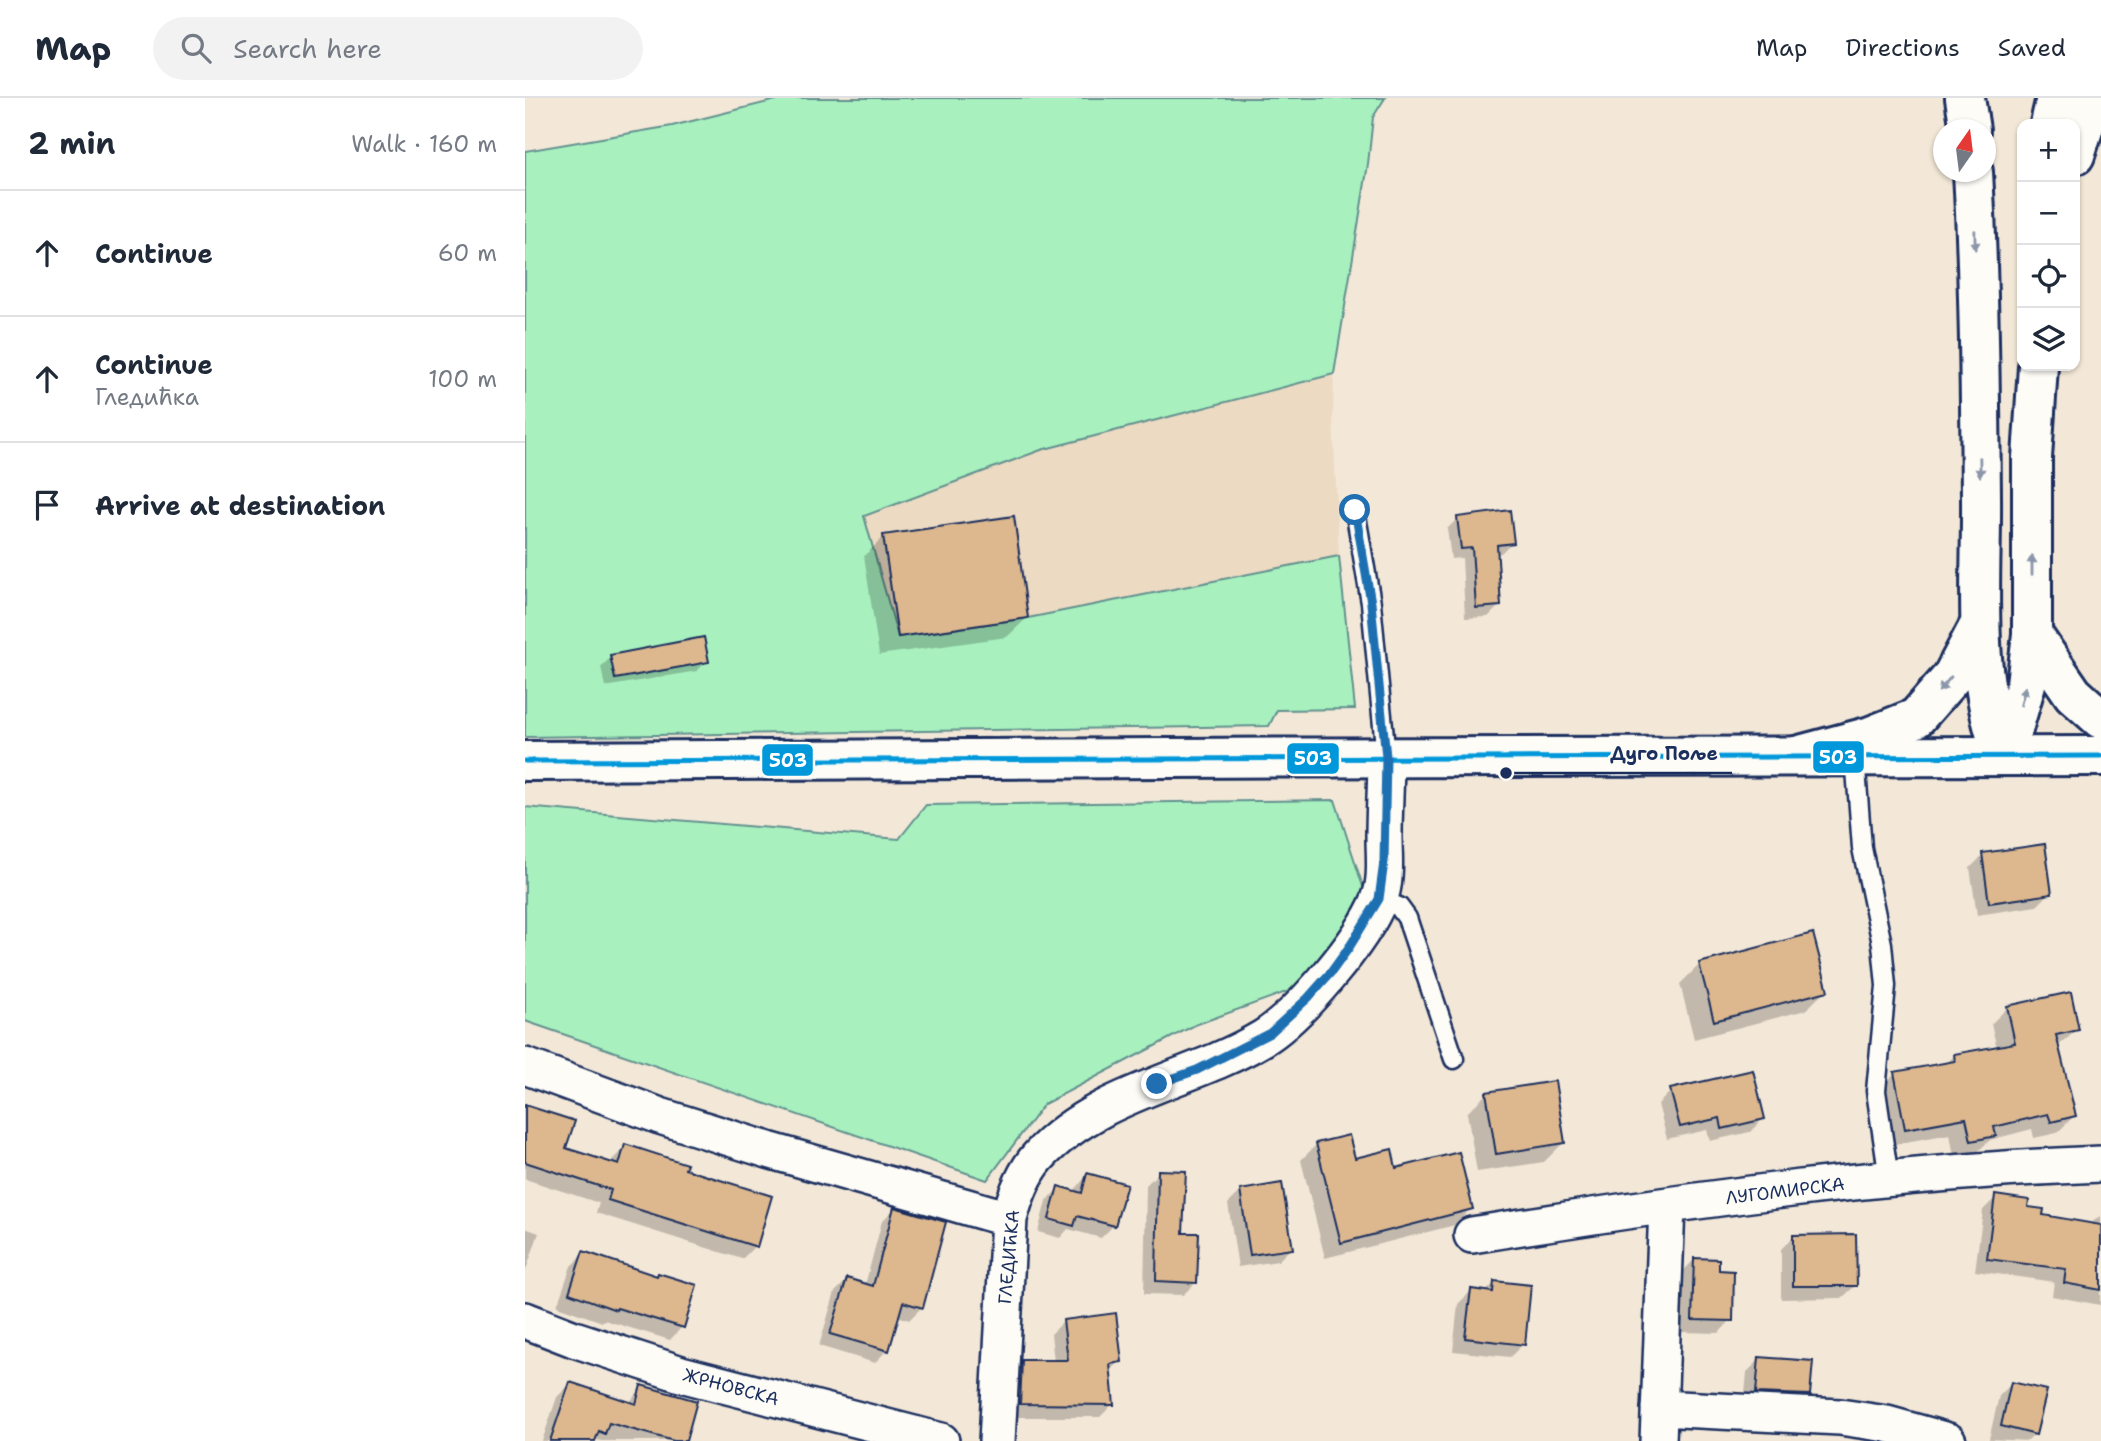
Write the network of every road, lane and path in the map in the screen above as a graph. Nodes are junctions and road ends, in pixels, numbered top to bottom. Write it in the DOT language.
graph roads {
  1 [pos="1965,98"];
  2 [pos="2056,98"];
  3 [pos="2093,98"];
  4 [pos="1968,119"];
  5 [pos="2051,119"];
  6 [pos="2080,139"];
  7 [pos="1973,182"];
  8 [pos="2038,371"];
  9 [pos="1355,510"];
  10 [pos="1979,626"];
  11 [pos="2032,634"];
  12 [pos="2101,719"];
  13 [pos="1855,756"];
  14 [pos="2003,756"];
  15 [pos="2101,756"];
  16 [pos="1386,757"];
  17 [pos="1796,757"];
  18 [pos="525,761"];
  19 [pos="1379,899"];
  20 [pos="1454,1059"];
  21 [pos="525,1066"];
  22 [pos="2101,1164"];
  23 [pos="1889,1179"];
  24 [pos="1667,1206"];
  25 [pos="1009,1219"];
  26 [pos="1472,1235"];
  27 [pos="525,1320"];
  28 [pos="1659,1425"];
  29 [pos="941,1441"];
  30 [pos="997,1441"];
  31 [pos="1948,1441"];
  1 -- 4 [label="main road"];
  2 -- 5 [label="main road"];
  3 -- 6 [label="main road"];
  7 -- 10 [label="main road, one-way"];
  11 -- 8 [label="main road, one-way"];
  9 -- 16 [label="lane"];
  10 -- 14 [label="main road"];
  10 -- 17 [label="main road, one-way"];
  11 -- 12 [label="main road"];
  14 -- 11 [label="main road, one-way"];
  13 -- 14 [label="main road"];
  13 -- 17 [label="main road"];
  13 -- 23 [label="lane"];
  14 -- 15 [label="main road"];
  16 -- 17 [label="main road"];
  16 -- 18 [label="main road"];
  16 -- 19 [label="street, ГЛЕДИЋКА"];
  19 -- 20 [label="lane"];
  19 -- 25 [label="street, ГЛЕДИЋКА"];
  21 -- 25 [label="street"];
  22 -- 23 [label="street, ЛУГОМИРСКА"];
  23 -- 24 [label="street, ЛУГОМИРСКА"];
  24 -- 26 [label="street, ЛУГОМИРСКА"];
  24 -- 28 [label="street"];
  25 -- 30 [label="street, ГЛЕДИЋКА"];
  27 -- 29 [label="street, ЖРНОВСКА"];
  28 -- 31 [label="street"];
}
